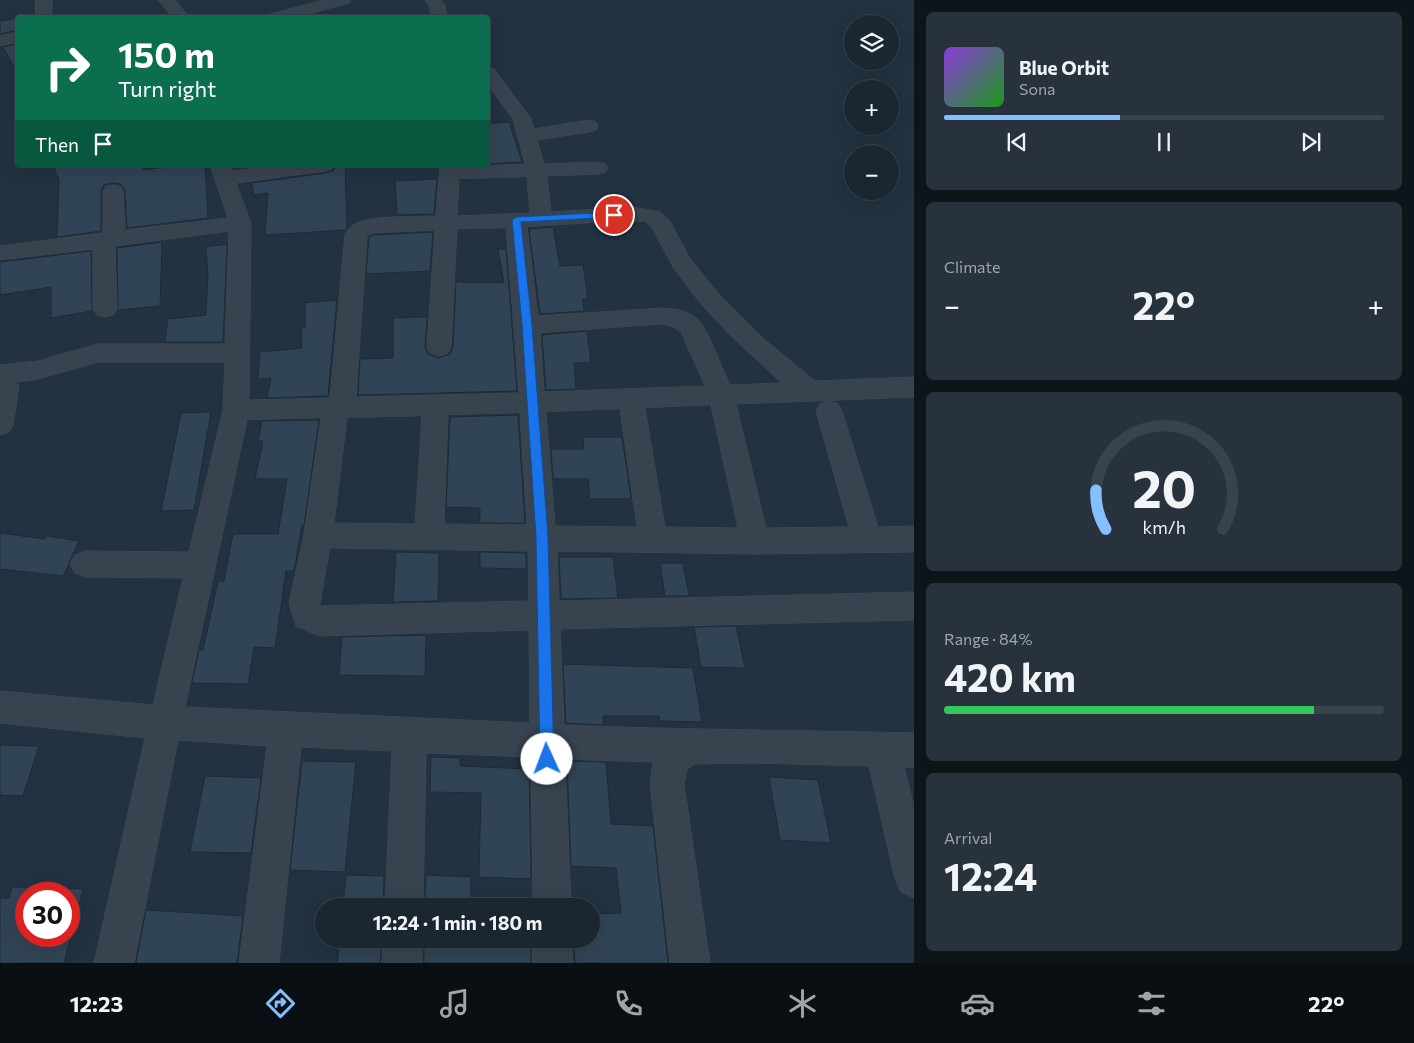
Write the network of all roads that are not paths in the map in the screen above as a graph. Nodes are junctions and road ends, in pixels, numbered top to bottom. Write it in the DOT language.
graph roads {
  1 [pos="44,0"];
  2 [pos="167,0"];
  3 [pos="343,0"];
  4 [pos="433,0"];
  5 [pos="293,10"];
  6 [pos="44,15"];
  7 [pos="180,15"];
  8 [pos="281,15"];
  9 [pos="439,15"];
  10 [pos="15,38"];
  11 [pos="0,41"];
  12 [pos="490,76"];
  13 [pos="588,126"];
  14 [pos="527,136"];
  15 [pos="296,167"];
  16 [pos="598,168"];
  17 [pos="450,169"];
  18 [pos="536,170"];
  19 [pos="223,172"];
  20 [pos="113,191"];
  21 [pos="529,219"];
  22 [pos="448,221"];
  23 [pos="240,223"];
  24 [pos="109,239"];
  25 [pos="0,253"];
  26 [pos="105,309"];
  27 [pos="527,325"];
  28 [pos="439,347"];
  29 [pos="238,353"];
  30 [pos="0,374"];
  31 [pos="914,387"];
  32 [pos="809,391"];
  33 [pos="721,394"];
  34 [pos="631,398"];
  35 [pos="532,403"];
  36 [pos="435,406"];
  37 [pos="338,409"];
  38 [pos="236,410"];
  39 [pos="829,411"];
  40 [pos="0,425"];
  41 [pos="318,536"];
  42 [pos="429,536"];
  43 [pos="542,537"];
  44 [pos="867,538"];
  45 [pos="653,539"];
  46 [pos="914,539"];
  47 [pos="755,541"];
  48 [pos="85,564"];
  49 [pos="201,565"];
  50 [pos="914,606"];
  51 [pos="543,616"];
  52 [pos="0,707"];
  53 [pos="165,723"];
  54 [pos="286,730"];
  55 [pos="410,734"];
  56 [pos="547,741"];
  57 [pos="689,747"];
  58 [pos="898,749"];
  59 [pos="914,879"];
  60 [pos="404,898"];
  61 [pos="552,898"];
  62 [pos="403,948"];
  63 [pos="552,948"];
  64 [pos="114,963"];
  65 [pos="259,963"];
  66 [pos="402,963"];
  67 [pos="553,963"];
  68 [pos="690,963"];
  1 -- 6 [label="street"];
  2 -- 7 [label="street"];
  3 -- 5 [label="street"];
  4 -- 9 [label="street"];
  5 -- 8 [label="street"];
  10 -- 11 [label="street"];
  12 -- 14 [label="street"];
  13 -- 14 [label="street"];
  14 -- 18 [label="street"];
  15 -- 19 [label="street"];
  16 -- 18 [label="street"];
  17 -- 18 [label="street"];
  17 -- 22 [label="street"];
  18 -- 21 [label="street"];
  19 -- 23 [label="street"];
  20 -- 24 [label="street"];
  21 -- 22 [label="street"];
  21 -- 27 [label="street"];
  21 -- 32 [label="street"];
  22 -- 28 [label="street"];
  22 -- 37 [label="street"];
  23 -- 24 [label="street"];
  23 -- 29 [label="street"];
  24 -- 25 [label="street"];
  24 -- 26 [label="street"];
  27 -- 33 [label="street"];
  27 -- 35 [label="street"];
  29 -- 30 [label="street"];
  29 -- 38 [label="street"];
  30 -- 40 [label="street"];
  31 -- 32 [label="street"];
  32 -- 33 [label="street"];
  33 -- 34 [label="street"];
  33 -- 47 [label="street"];
  34 -- 35 [label="street"];
  34 -- 45 [label="street"];
  35 -- 36 [label="street"];
  35 -- 43 [label="street"];
  36 -- 37 [label="street"];
  36 -- 42 [label="street"];
  37 -- 38 [label="street"];
  37 -- 41 [label="street"];
  38 -- 49 [label="street"];
  39 -- 44 [label="street"];
  41 -- 42 [label="street"];
  41 -- 51 [label="street"];
  42 -- 43 [label="street"];
  43 -- 45 [label="street"];
  43 -- 51 [label="street"];
  44 -- 46 [label="street"];
  44 -- 47 [label="street"];
  45 -- 47 [label="street"];
  48 -- 49 [label="street"];
  49 -- 53 [label="street"];
  50 -- 51 [label="street"];
  51 -- 56 [label="street"];
  52 -- 53 [label="street"];
  53 -- 54 [label="street"];
  53 -- 64 [label="street"];
  54 -- 55 [label="street"];
  54 -- 65 [label="street"];
  55 -- 56 [label="street"];
  55 -- 60 [label="street"];
  56 -- 57 [label="street"];
  56 -- 61 [label="street"];
  57 -- 58 [label="street"];
  57 -- 68 [label="street"];
  58 -- 59 [label="street"];
  62 -- 66 [label="street"];
  63 -- 67 [label="street"];
}
